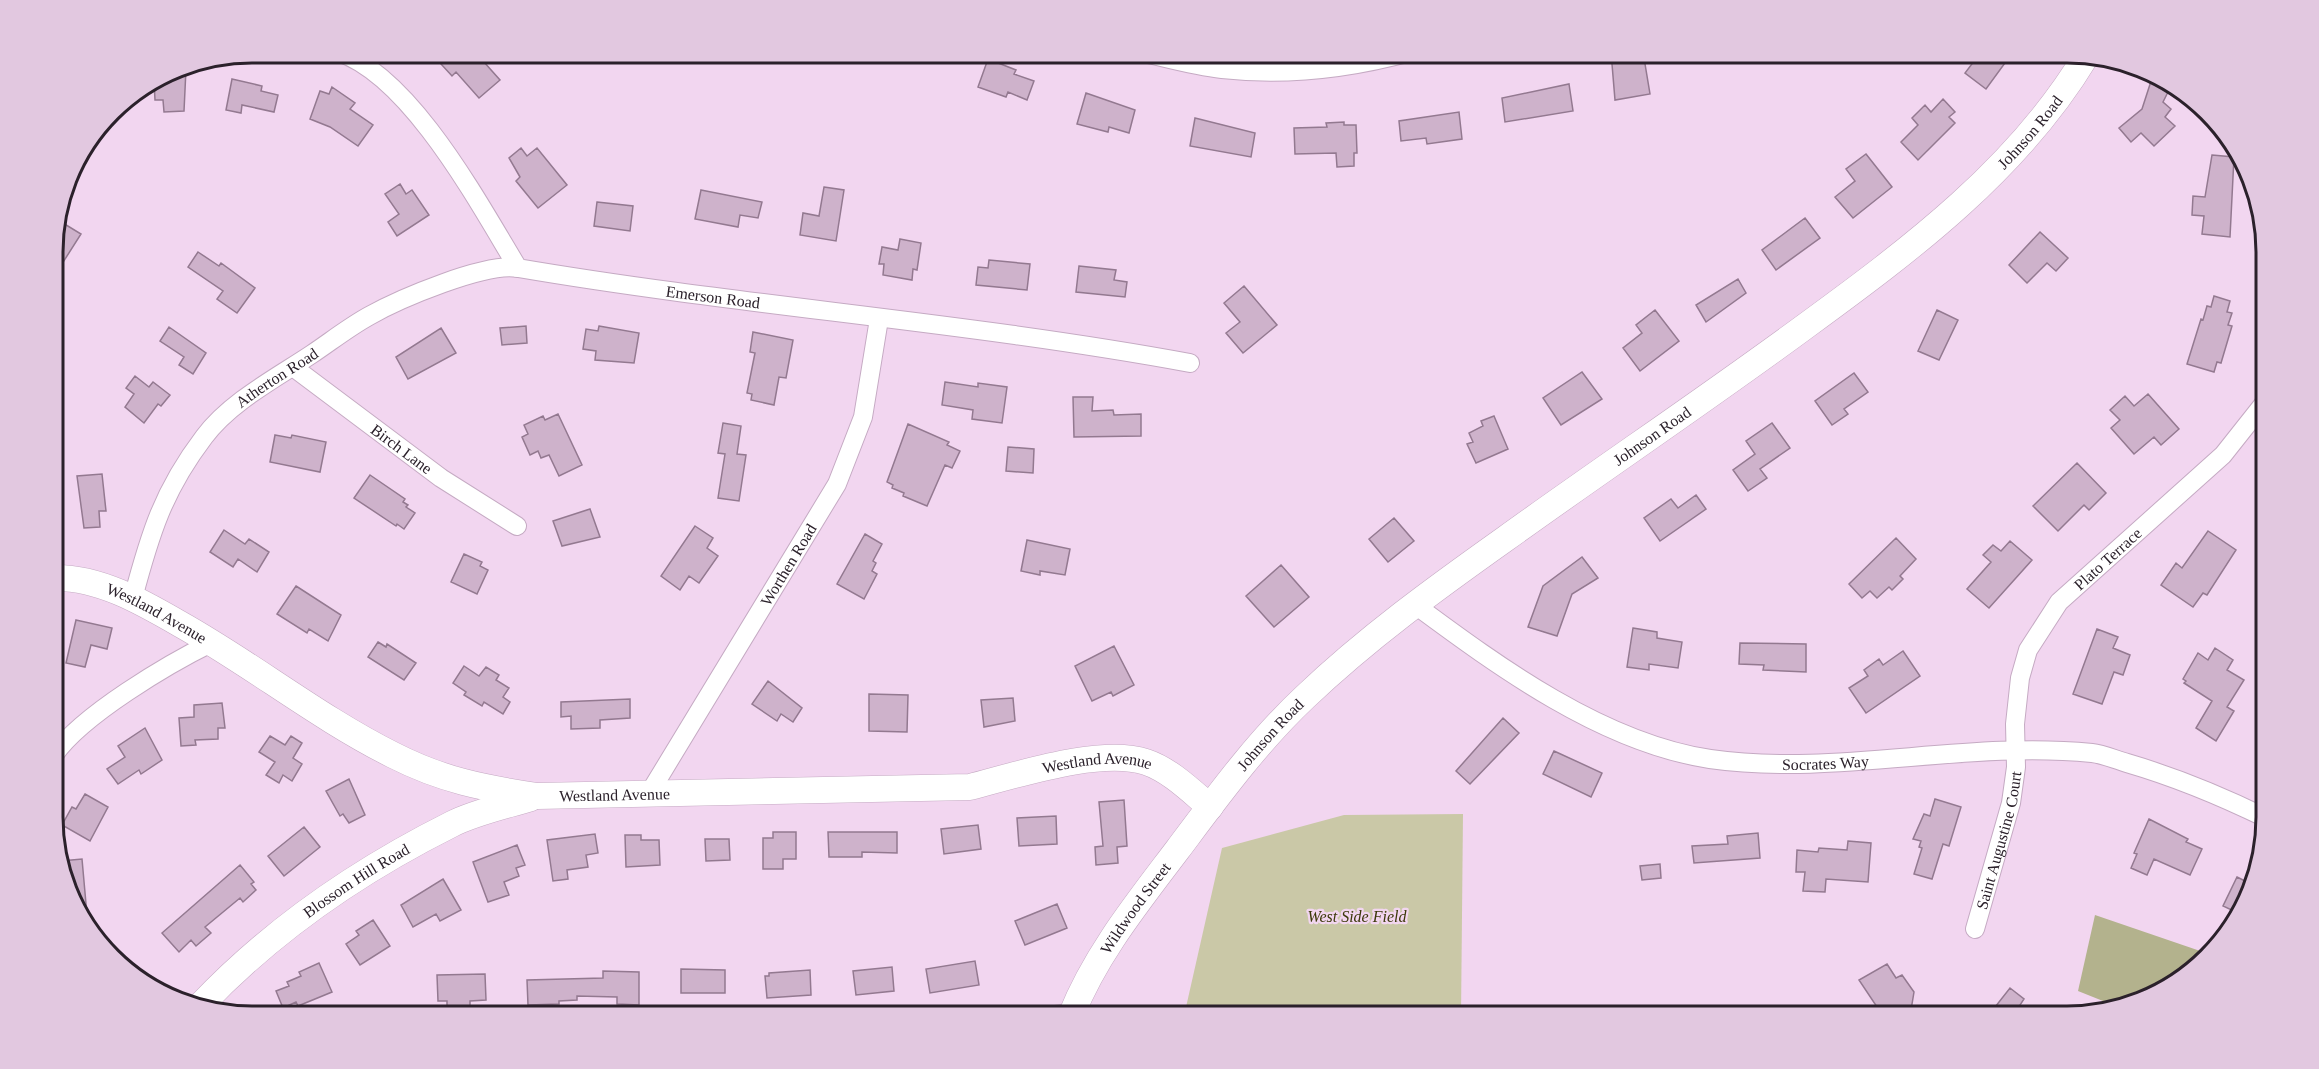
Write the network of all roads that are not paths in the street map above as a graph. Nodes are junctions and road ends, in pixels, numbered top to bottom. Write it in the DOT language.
graph roads {
  1 [pos="362,63"];
  2 [pos="1192,63"];
  3 [pos="1370,63"];
  4 [pos="2081,63"];
  5 [pos="518,268"];
  6 [pos="879,319"];
  7 [pos="1190,363"];
  8 [pos="293,367"];
  9 [pos="2256,413"];
  10 [pos="516,526"];
  11 [pos="63,579"];
  12 [pos="133,598"];
  13 [pos="1414,604"];
  14 [pos="213,642"];
  15 [pos="63,743"];
  16 [pos="2017,750"];
  17 [pos="650,792"];
  18 [pos="537,796"];
  19 [pos="1210,807"];
  20 [pos="2256,814"];
  21 [pos="1975,929"];
  22 [pos="206,1000"];
  23 [pos="1069,1006"];
  1 -- 5 [label="street"];
  2 -- 3 [label="street"];
  4 -- 13 [label="street, Johnson Road"];
  5 -- 6 [label="street, Emerson Road"];
  5 -- 8 [label="street, Atherton Road"];
  6 -- 7 [label="street, Emerson Road"];
  6 -- 17 [label="street, Worthen Road"];
  8 -- 10 [label="street, Birch Lane"];
  8 -- 12 [label="street, Atherton Road"];
  9 -- 16 [label="street, Plato Terrace"];
  11 -- 12 [label="street, Westland Avenue"];
  12 -- 14 [label="street, Westland Avenue"];
  13 -- 16 [label="street, Socrates Way"];
  13 -- 19 [label="street, Johnson Road"];
  14 -- 15 [label="street"];
  14 -- 18 [label="street, Westland Avenue"];
  16 -- 20 [label="street, Socrates Way"];
  16 -- 21 [label="street, Saint Augustine Court"];
  17 -- 18 [label="street, Westland Avenue"];
  17 -- 19 [label="street, Westland Avenue"];
  18 -- 22 [label="street, Blossom Hill Road"];
  19 -- 23 [label="street, Wildwood Street"];
}
